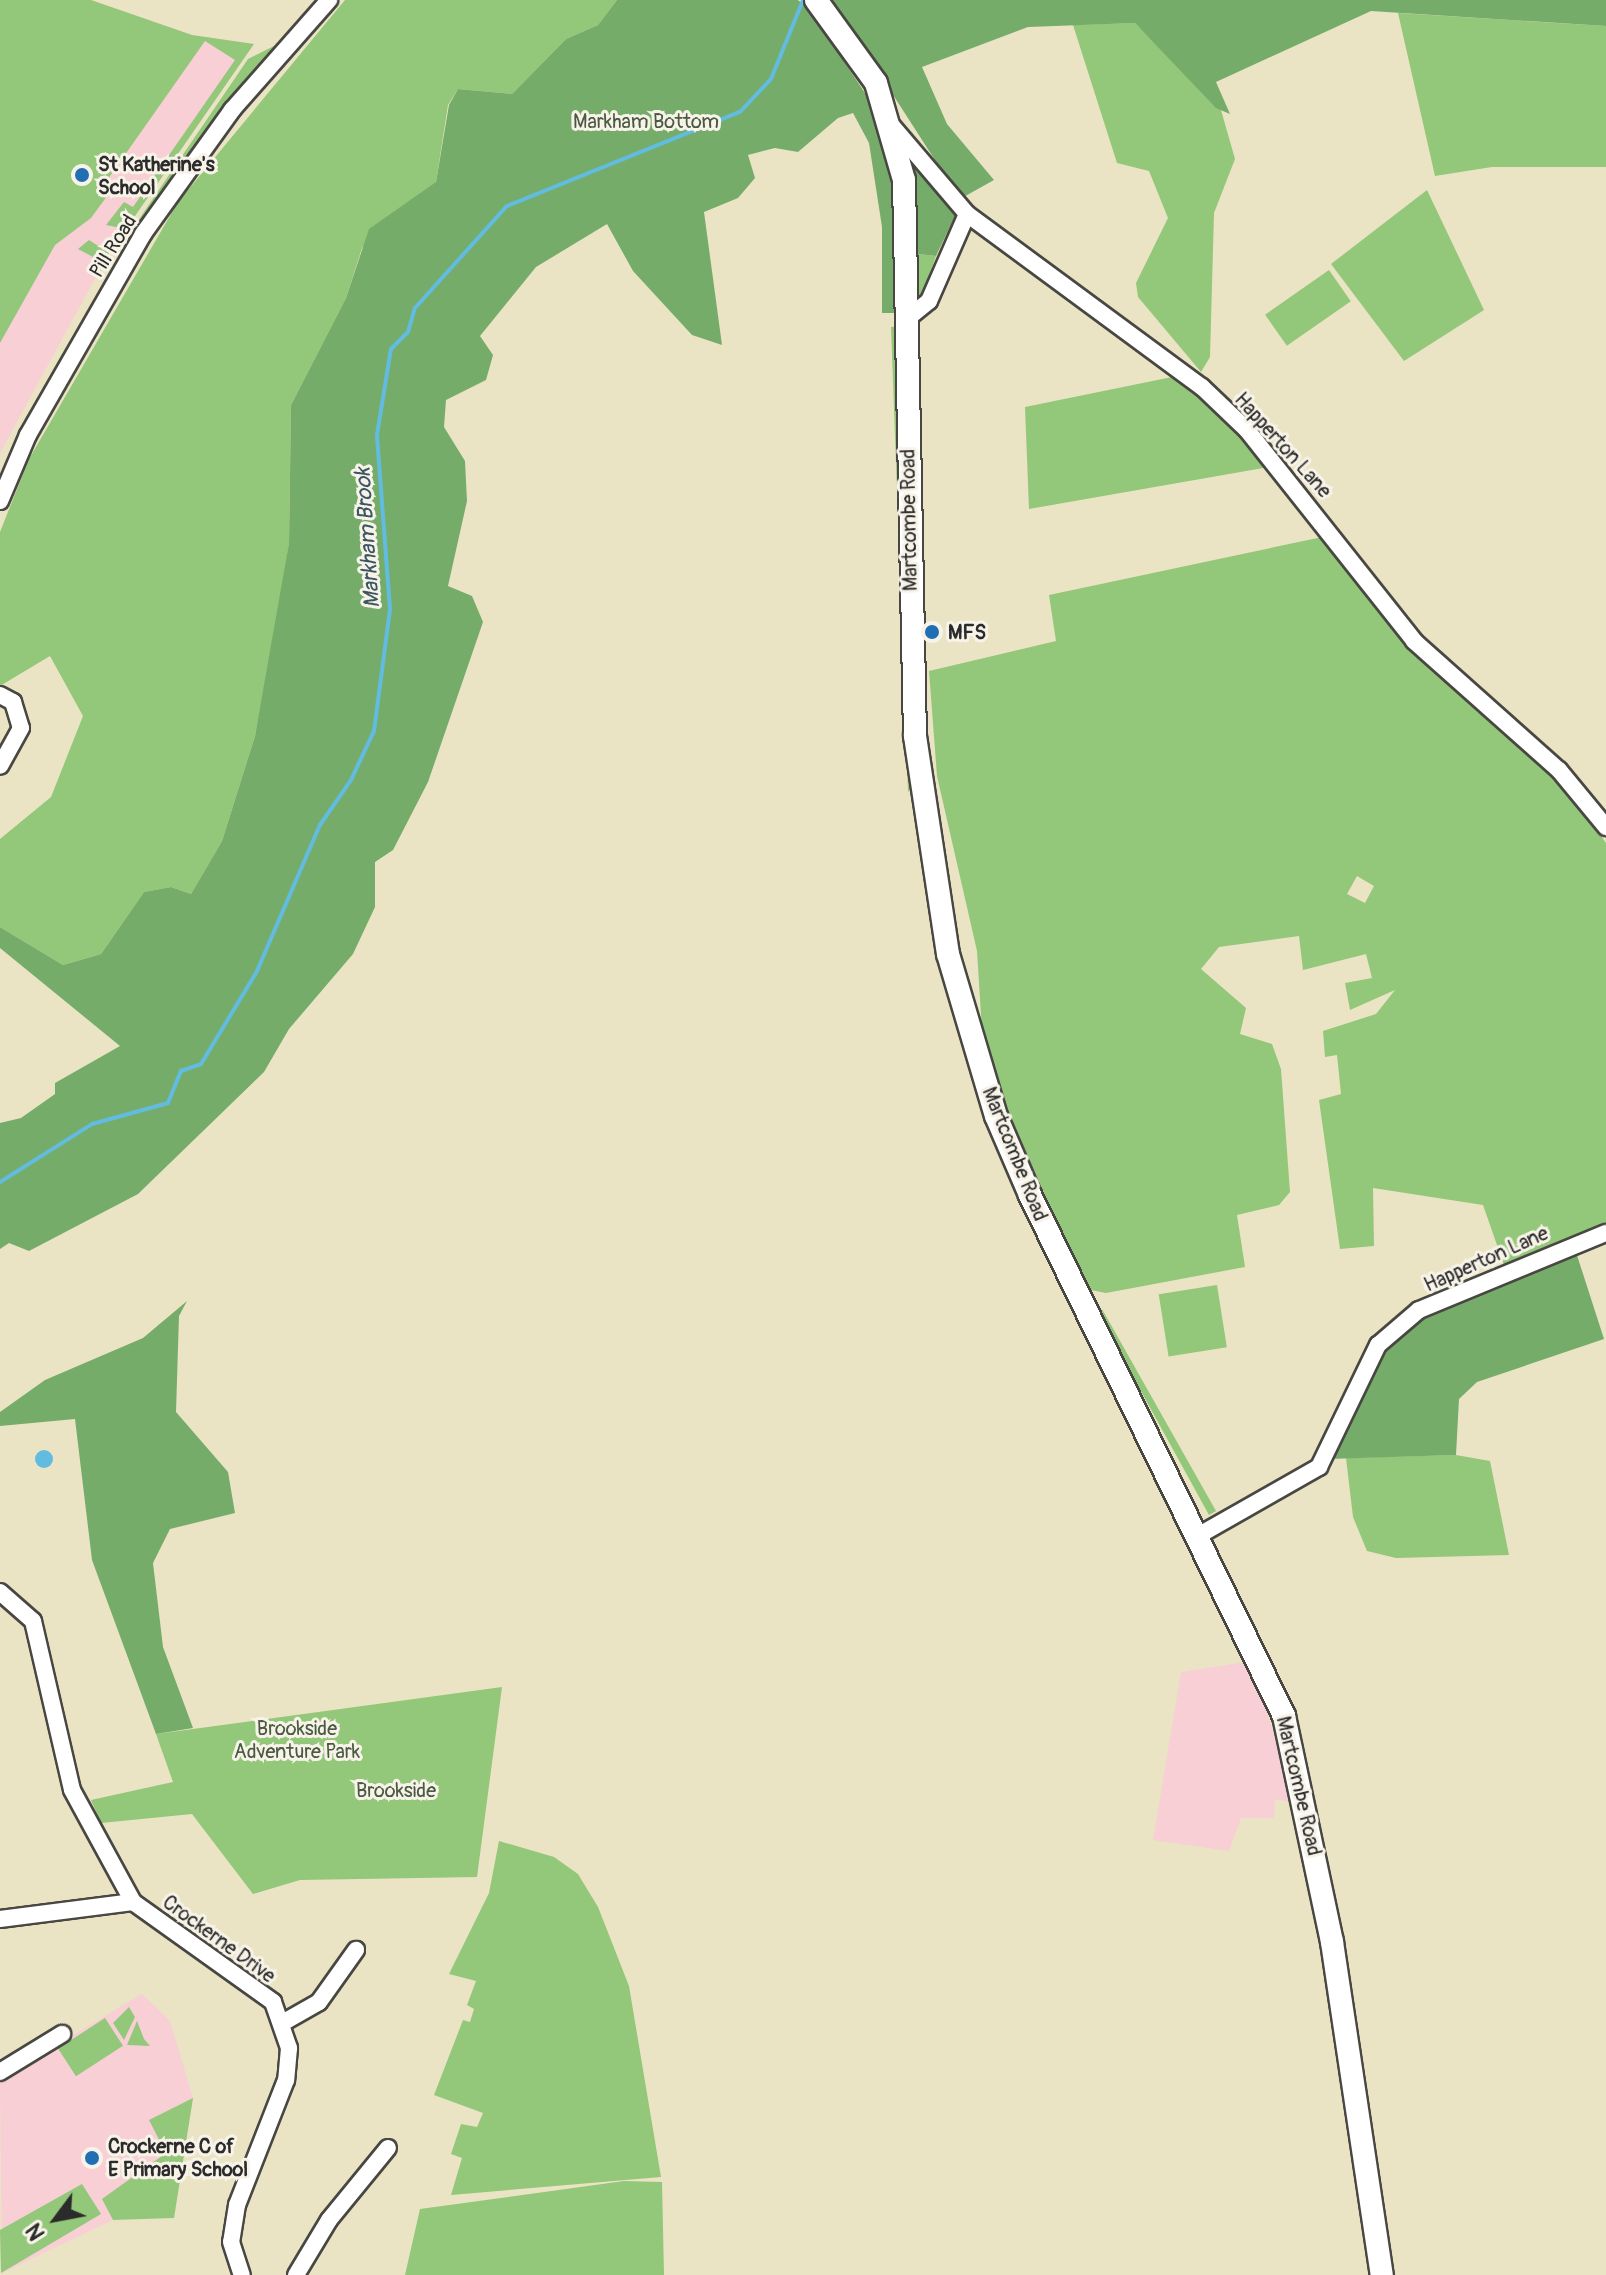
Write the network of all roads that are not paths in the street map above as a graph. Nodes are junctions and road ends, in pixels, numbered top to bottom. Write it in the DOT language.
graph roads {
  1 [pos="329,0"];
  2 [pos="816,0"];
  3 [pos="893,127"];
  4 [pos="967,214"];
  5 [pos="908,318"];
  6 [pos="0,501"];
  7 [pos="0,695"];
  8 [pos="0,766"];
  9 [pos="1606,827"];
  10 [pos="1606,1233"];
  11 [pos="1201,1534"];
  12 [pos="0,1592"];
  13 [pos="133,1902"];
  14 [pos="0,1919"];
  15 [pos="356,1950"];
  16 [pos="284,2022"];
  17 [pos="62,2034"];
  18 [pos="0,2072"];
  19 [pos="388,2148"];
  20 [pos="242,2275"];
  21 [pos="296,2275"];
  22 [pos="1382,2275"];
  1 -- 6 [label="street, Pill Road"];
  2 -- 3 [label="main road, Martcombe Road"];
  3 -- 4 [label="street, Happerton Lane"];
  3 -- 5 [label="main road, Martcombe Road"];
  4 -- 5 [label="street"];
  4 -- 9 [label="street, Happerton Lane"];
  5 -- 11 [label="main road, Martcombe Road"];
  7 -- 8 [label="street"];
  10 -- 11 [label="street, Happerton Lane"];
  11 -- 22 [label="main road, Martcombe Road"];
  12 -- 13 [label="street"];
  13 -- 14 [label="street, Crockerne Drive"];
  13 -- 16 [label="street, Crockerne Drive"];
  15 -- 16 [label="street"];
  16 -- 20 [label="street"];
  17 -- 18 [label="street"];
  19 -- 21 [label="street"];
}
